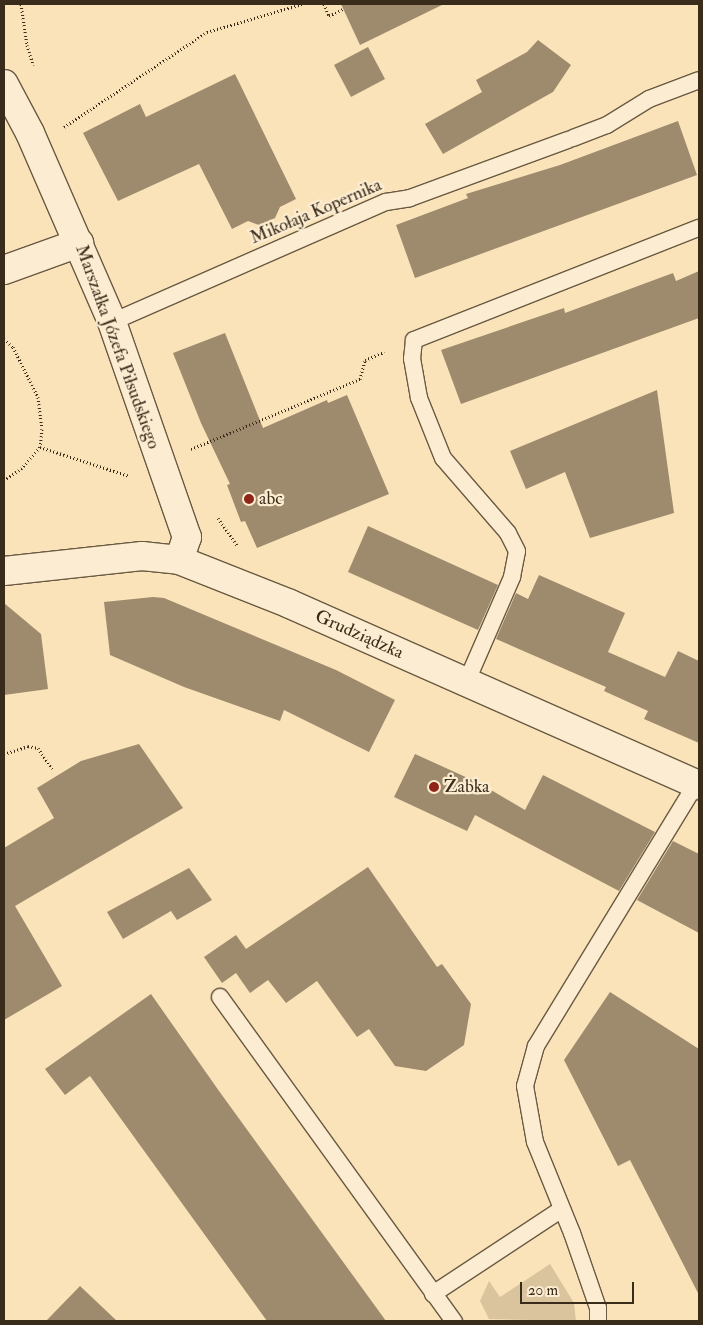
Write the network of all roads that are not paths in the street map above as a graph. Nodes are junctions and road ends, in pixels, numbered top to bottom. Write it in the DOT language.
graph roads {
  1 [pos="699,80"];
  2 [pos="4,84"];
  3 [pos="699,228"];
  4 [pos="79,243"];
  5 [pos="4,270"];
  6 [pos="112,322"];
  7 [pos="179,560"];
  8 [pos="4,571"];
  9 [pos="466,682"];
  10 [pos="698,785"];
  11 [pos="220,997"];
  12 [pos="562,1208"];
  13 [pos="433,1294"];
  14 [pos="454,1321"];
  15 [pos="598,1321"];
  1 -- 6 [label="lane, Mikołaja Kopernika"];
  2 -- 4 [label="street, Marszałka Józefa Piłsudskiego"];
  3 -- 9 [label="lane"];
  4 -- 5 [label="street"];
  4 -- 6 [label="street, Marszałka Józefa Piłsudskiego"];
  6 -- 7 [label="street, Marszałka Józefa Piłsudskiego"];
  7 -- 8 [label="street, Grudziądzka"];
  7 -- 9 [label="street, Grudziądzka"];
  9 -- 10 [label="street, Grudziądzka"];
  10 -- 12 [label="lane"];
  11 -- 13 [label="lane"];
  12 -- 13 [label="lane"];
  12 -- 15 [label="lane"];
  13 -- 14 [label="lane"];
}
